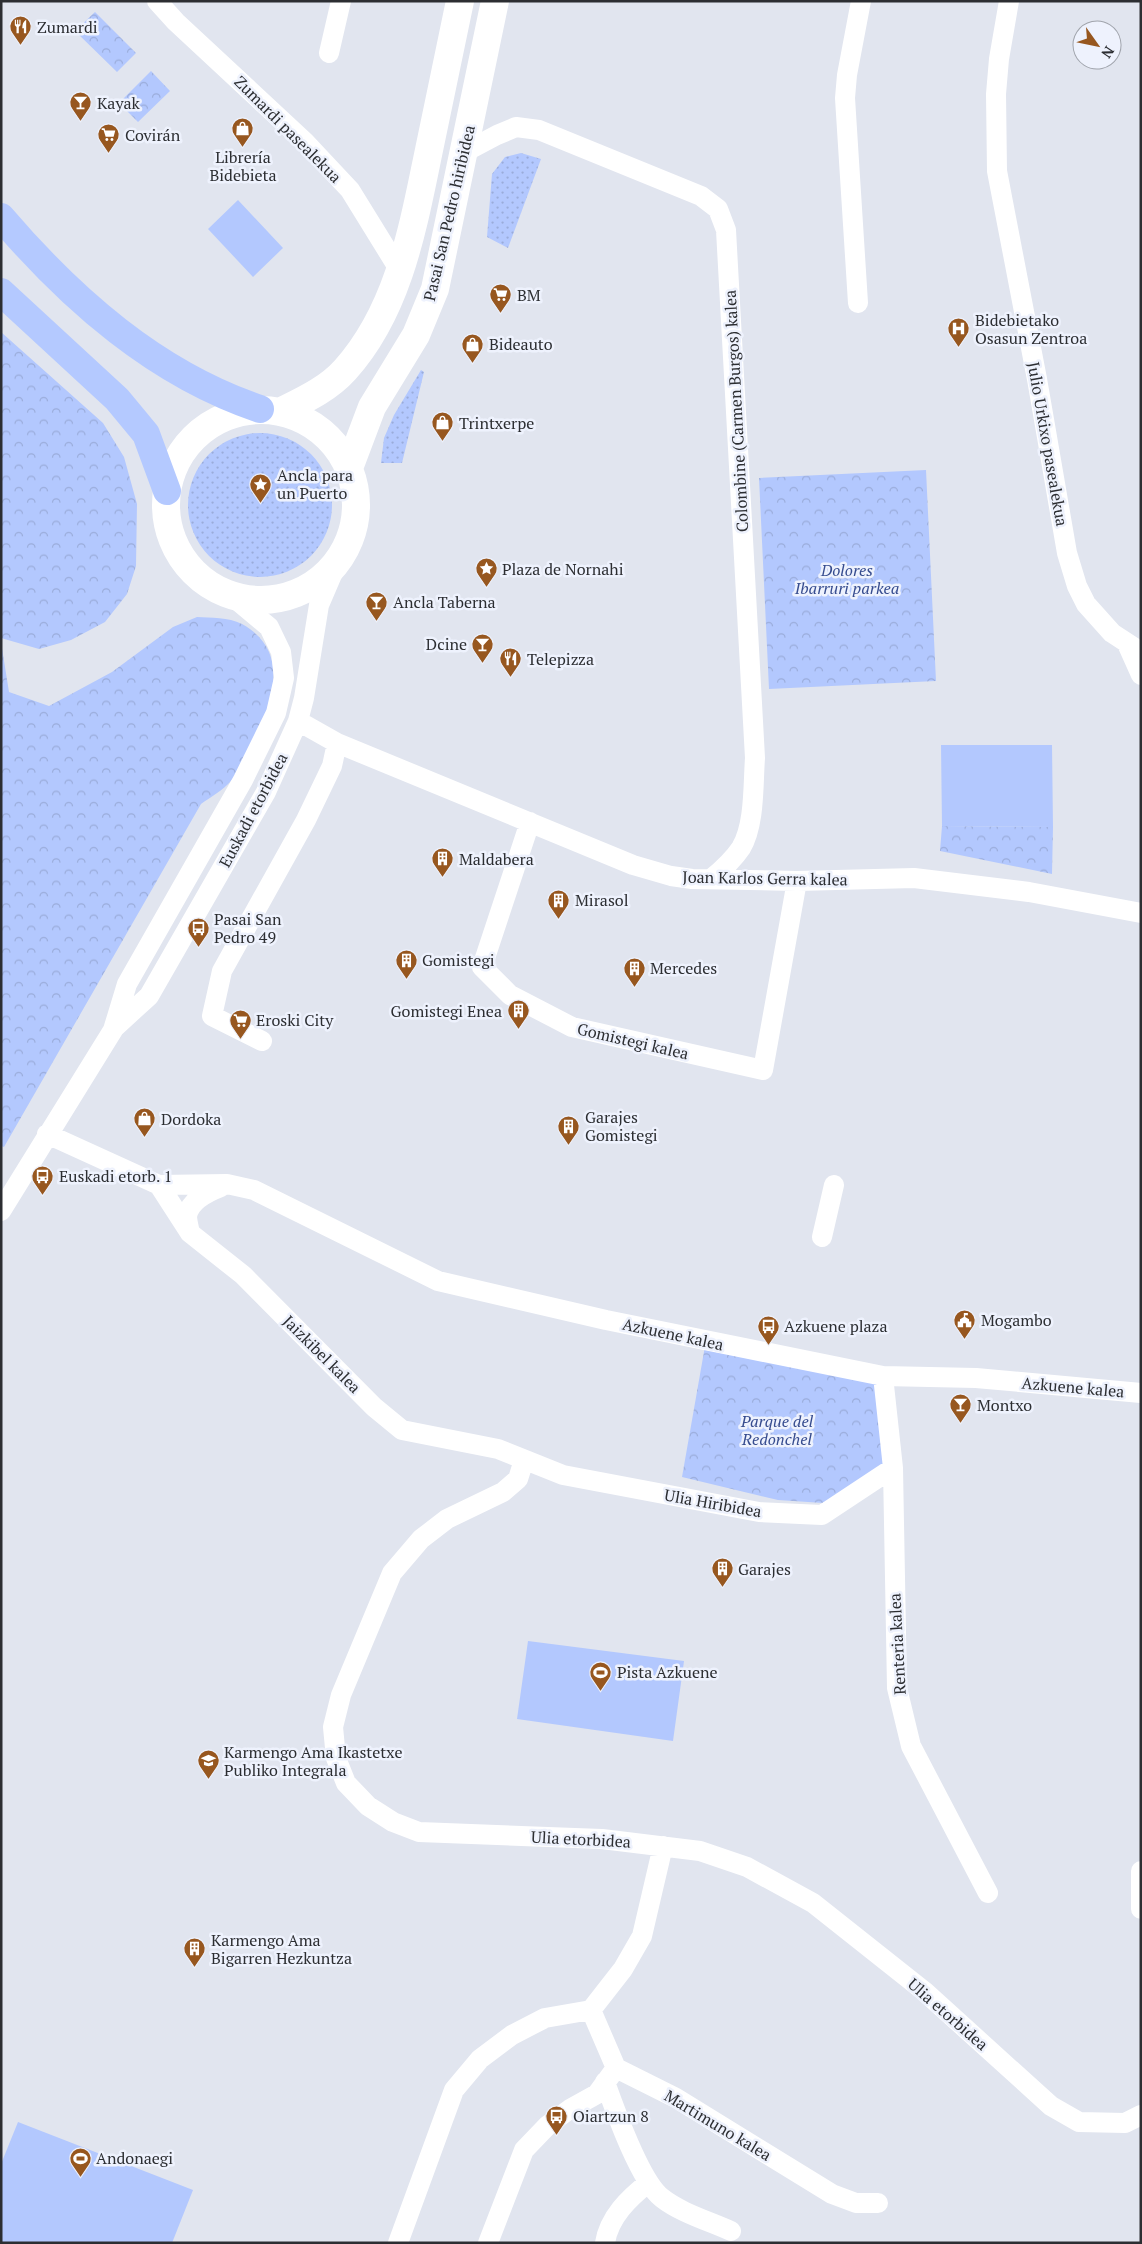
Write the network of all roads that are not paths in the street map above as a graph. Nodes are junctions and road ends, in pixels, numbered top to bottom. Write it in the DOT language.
graph roads {
  1 [pos="157,1"];
  2 [pos="341,1"];
  3 [pos="460,1"];
  4 [pos="495,1"];
  5 [pos="861,1"];
  6 [pos="1009,1"];
  7 [pos="329,54"];
  8 [pos="463,153"];
  9 [pos="1,217"];
  10 [pos="400,270"];
  11 [pos="1,292"];
  12 [pos="858,304"];
  13 [pos="271,410"];
  14 [pos="349,468"];
  15 [pos="167,491"];
  16 [pos="337,563"];
  17 [pos="232,596"];
  18 [pos="1135,649"];
  19 [pos="1141,674"];
  20 [pos="298,721"];
  21 [pos="337,744"];
  22 [pos="530,822"];
  23 [pos="711,879"];
  24 [pos="797,882"];
  25 [pos="1141,913"];
  26 [pos="113,1030"];
  27 [pos="262,1041"];
  28 [pos="47,1134"];
  29 [pos="227,1184"];
  30 [pos="158,1185"];
  31 [pos="834,1185"];
  32 [pos="1,1211"];
  33 [pos="190,1233"];
  34 [pos="822,1237"];
  35 [pos="883,1376"];
  36 [pos="1141,1393"];
  37 [pos="524,1460"];
  38 [pos="893,1468"];
  39 [pos="663,1846"];
  40 [pos="1141,1870"];
  41 [pos="988,1893"];
  42 [pos="1141,1909"];
  43 [pos="591,2010"];
  44 [pos="610,2075"];
  45 [pos="1141,2114"];
  46 [pos="648,2182"];
  47 [pos="878,2204"];
  48 [pos="731,2231"];
  49 [pos="398,2243"];
  50 [pos="488,2243"];
  51 [pos="605,2243"];
  1 -- 10 [label="street, Zumardi pasealekua"];
  2 -- 7 [label="street"];
  3 -- 10 [label="main road, Pasai San Pedro hiribidea"];
  4 -- 8 [label="main road, Pasai San Pedro hiribidea"];
  5 -- 12 [label="street"];
  6 -- 18 [label="street, Julio Urkixo pasealekua"];
  8 -- 14 [label="main road, Pasai San Pedro hiribidea"];
  8 -- 23 [label="street, Colombine (Carmen Burgos) kalea"];
  9 -- 13 [label="highway"];
  10 -- 13 [label="main road, Pasai San Pedro hiribidea"];
  11 -- 15 [label="highway"];
  13 -- 14 [label="main road, Pasai San Pedro hiribidea"];
  13 -- 15 [label="main road, Pasai San Pedro hiribidea"];
  14 -- 16 [label="main road, Pasai San Pedro hiribidea"];
  15 -- 17 [label="main road, Pasai San Pedro hiribidea"];
  16 -- 17 [label="main road, Pasai San Pedro hiribidea"];
  16 -- 20 [label="street, Euskadi etorbidea"];
  17 -- 26 [label="street, Euskadi etorbidea"];
  18 -- 19 [label="street"];
  20 -- 21 [label="street, Joan Karlos Gerra kalea"];
  20 -- 26 [label="street, Euskadi etorbidea"];
  21 -- 22 [label="street, Joan Karlos Gerra kalea"];
  21 -- 27 [label="street"];
  22 -- 23 [label="street, Joan Karlos Gerra kalea"];
  22 -- 24 [label="street, Gomistegi kalea"];
  23 -- 24 [label="street, Joan Karlos Gerra kalea"];
  24 -- 25 [label="street, Joan Karlos Gerra kalea"];
  26 -- 28 [label="street, Euskadi etorbidea"];
  28 -- 30 [label="street"];
  28 -- 32 [label="street, Euskadi etorbidea"];
  29 -- 30 [label="street, Azkuene kalea"];
  29 -- 33 [label="street"];
  29 -- 35 [label="street, Azkuene kalea"];
  30 -- 33 [label="street, Jaizkibel kalea"];
  31 -- 34 [label="street"];
  33 -- 37 [label="street, Jaizkibel kalea"];
  35 -- 36 [label="street, Azkuene kalea"];
  35 -- 38 [label="street, Renteria kalea"];
  37 -- 38 [label="street, Ulia Hiribidea"];
  37 -- 39 [label="street, Ulia etorbidea"];
  38 -- 41 [label="street, Renteria kalea"];
  39 -- 43 [label="street"];
  39 -- 45 [label="street, Ulia etorbidea"];
  40 -- 42 [label="street"];
  43 -- 44 [label="street"];
  43 -- 49 [label="street"];
  44 -- 46 [label="street"];
  44 -- 47 [label="street, Martimuno kalea"];
  44 -- 50 [label="street"];
  46 -- 48 [label="street"];
  46 -- 51 [label="street"];
}
